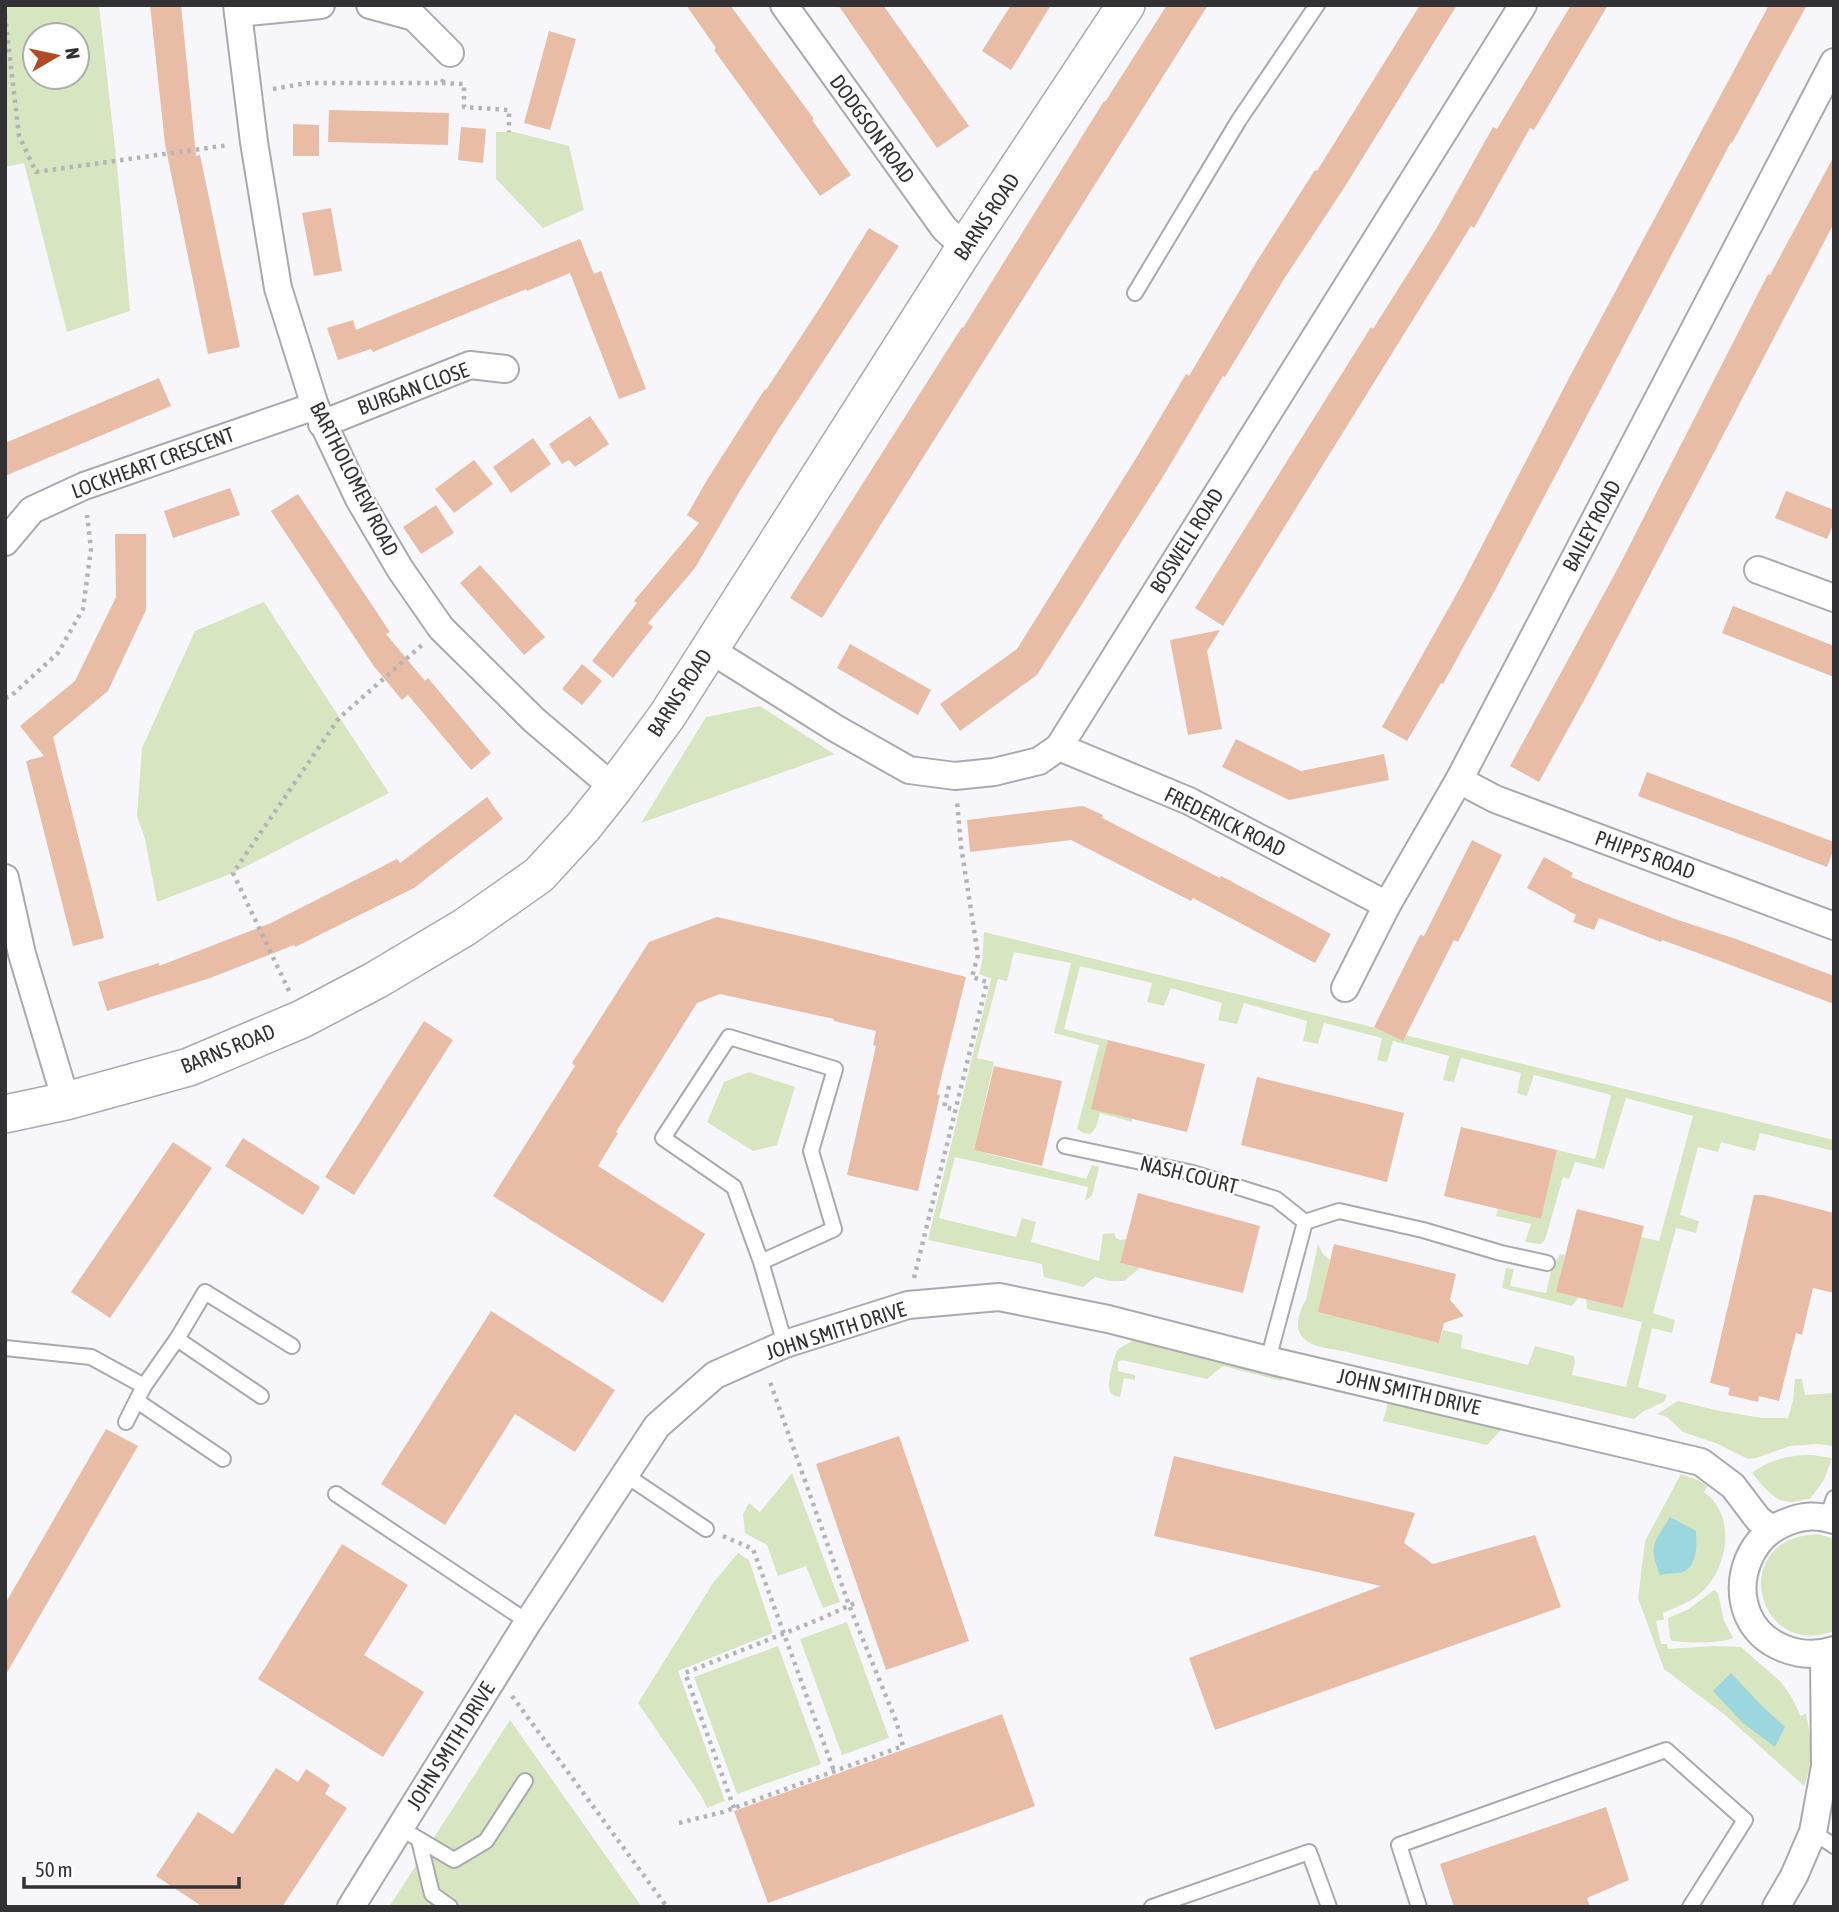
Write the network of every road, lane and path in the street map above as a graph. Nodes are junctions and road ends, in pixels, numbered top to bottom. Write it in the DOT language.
graph roads {
  1 [pos="321,5"];
  2 [pos="370,5"];
  3 [pos="784,5"];
  4 [pos="1126,5"];
  5 [pos="1317,5"];
  6 [pos="1523,5"];
  7 [pos="238,9"];
  8 [pos="5,15"];
  9 [pos="450,53"];
  10 [pos="1834,62"];
  11 [pos="442,83"];
  12 [pos="248,92"];
  13 [pos="509,132"];
  14 [pos="254,142"];
  15 [pos="965,248"];
  16 [pos="1135,293"];
  17 [pos="505,369"];
  18 [pos="318,415"];
  19 [pos="84,486"];
  20 [pos="5,542"];
  21 [pos="1758,570"];
  22 [pos="1834,598"];
  23 [pos="441,628"];
  24 [pos="709,649"];
  25 [pos="5,698"];
  26 [pos="1059,747"];
  27 [pos="955,776"];
  28 [pos="1459,780"];
  29 [pos="614,788"];
  30 [pos="5,878"];
  31 [pos="1387,905"];
  32 [pos="1834,926"];
  33 [pos="14,955"];
  34 [pos="1345,988"];
  35 [pos="302,1019"];
  36 [pos="949,1086"];
  37 [pos="66,1101"];
  38 [pos="956,1110"];
  39 [pos="5,1114"];
  40 [pos="1065,1146"];
  41 [pos="1305,1222"];
  42 [pos="761,1262"];
  43 [pos="1546,1263"];
  44 [pos="908,1305"];
  45 [pos="177,1339"];
  46 [pos="785,1344"];
  47 [pos="292,1346"];
  48 [pos="5,1348"];
  49 [pos="761,1355"];
  50 [pos="1268,1360"];
  51 [pos="145,1387"];
  52 [pos="261,1396"];
  53 [pos="138,1401"];
  54 [pos="126,1422"];
  55 [pos="223,1459"];
  56 [pos="624,1474"];
  57 [pos="336,1494"];
  58 [pos="1832,1512"];
  59 [pos="706,1528"];
  60 [pos="1771,1529"];
  61 [pos="852,1604"];
  62 [pos="528,1622"];
  63 [pos="784,1634"];
  64 [pos="1829,1652"];
  65 [pos="494,1677"];
  66 [pos="834,1771"];
  67 [pos="525,1781"];
  68 [pos="734,1808"];
  69 [pos="679,1823"];
  70 [pos="410,1834"];
  71 [pos="1824,1839"];
  72 [pos="351,1907"];
  73 [pos="450,1907"];
  74 [pos="667,1907"];
  75 [pos="1152,1907"];
  76 [pos="1329,1907"];
  77 [pos="1419,1907"];
  78 [pos="1690,1907"];
  79 [pos="1776,1907"];
  1 -- 7 [label="street"];
  2 -- 9 [label="street"];
  3 -- 15 [label="street, DODGSON ROAD"];
  4 -- 15 [label="street, BARNS ROAD"];
  5 -- 16 [label="lane"];
  6 -- 26 [label="street, BOSWELL ROAD"];
  7 -- 12 [label="street, BARTHOLOMEW ROAD"];
  8 -- 14 [label="path"];
  9 -- 11 [label="path"];
  10 -- 28 [label="street, BAILEY ROAD"];
  11 -- 12 [label="path"];
  11 -- 13 [label="path"];
  12 -- 14 [label="street, BARTHOLOMEW ROAD"];
  14 -- 18 [label="street, BARTHOLOMEW ROAD"];
  15 -- 24 [label="street, BARNS ROAD"];
  17 -- 18 [label="street, BURGAN CLOSE"];
  18 -- 19 [label="street, LOCKHEART CRESCENT"];
  18 -- 23 [label="street, BARTHOLOMEW ROAD"];
  19 -- 20 [label="street, LOCKHEART CRESCENT"];
  19 -- 25 [label="path"];
  21 -- 22 [label="street"];
  23 -- 29 [label="street, BARTHOLOMEW ROAD"];
  23 -- 35 [label="path"];
  24 -- 27 [label="street, BOSWELL ROAD"];
  24 -- 29 [label="street, BARNS ROAD"];
  26 -- 27 [label="street, BOSWELL ROAD"];
  26 -- 31 [label="street, FREDERICK ROAD"];
  27 -- 38 [label="path"];
  28 -- 31 [label="street, BAILEY ROAD"];
  28 -- 32 [label="street, PHIPPS ROAD"];
  29 -- 35 [label="street, BARNS ROAD"];
  30 -- 33 [label="street"];
  31 -- 34 [label="street, BAILEY ROAD"];
  33 -- 37 [label="street"];
  35 -- 37 [label="street, BARNS ROAD"];
  36 -- 38 [label="path"];
  37 -- 39 [label="street, BARNS ROAD"];
  38 -- 44 [label="path"];
  40 -- 41 [label="lane, NASH COURT"];
  41 -- 43 [label="lane"];
  41 -- 50 [label="lane"];
  42 -- 42 [label="lane"];
  42 -- 46 [label="lane"];
  44 -- 46 [label="street, JOHN SMITH DRIVE"];
  44 -- 50 [label="street, JOHN SMITH DRIVE"];
  45 -- 47 [label="lane"];
  45 -- 51 [label="lane"];
  45 -- 52 [label="lane"];
  46 -- 49 [label="street, JOHN SMITH DRIVE"];
  48 -- 51 [label="lane"];
  49 -- 56 [label="street, JOHN SMITH DRIVE"];
  49 -- 61 [label="path"];
  50 -- 60 [label="street, JOHN SMITH DRIVE"];
  51 -- 53 [label="lane"];
  53 -- 54 [label="lane"];
  53 -- 55 [label="lane"];
  56 -- 59 [label="lane"];
  56 -- 62 [label="street, JOHN SMITH DRIVE"];
  57 -- 62 [label="lane"];
  58 -- 60 [label="street"];
  59 -- 63 [label="path"];
  60 -- 64 [label="street"];
  61 -- 63 [label="path"];
  61 -- 66 [label="path"];
  62 -- 65 [label="street, JOHN SMITH DRIVE"];
  63 -- 66 [label="path"];
  63 -- 68 [label="path"];
  64 -- 71 [label="street"];
  65 -- 70 [label="street, JOHN SMITH DRIVE"];
  65 -- 74 [label="path"];
  66 -- 68 [label="path"];
  67 -- 70 [label="lane"];
  68 -- 69 [label="path"];
  70 -- 72 [label="street, JOHN SMITH DRIVE"];
  70 -- 73 [label="lane"];
  71 -- 79 [label="street"];
  75 -- 76 [label="lane"];
  77 -- 78 [label="lane"];
}
